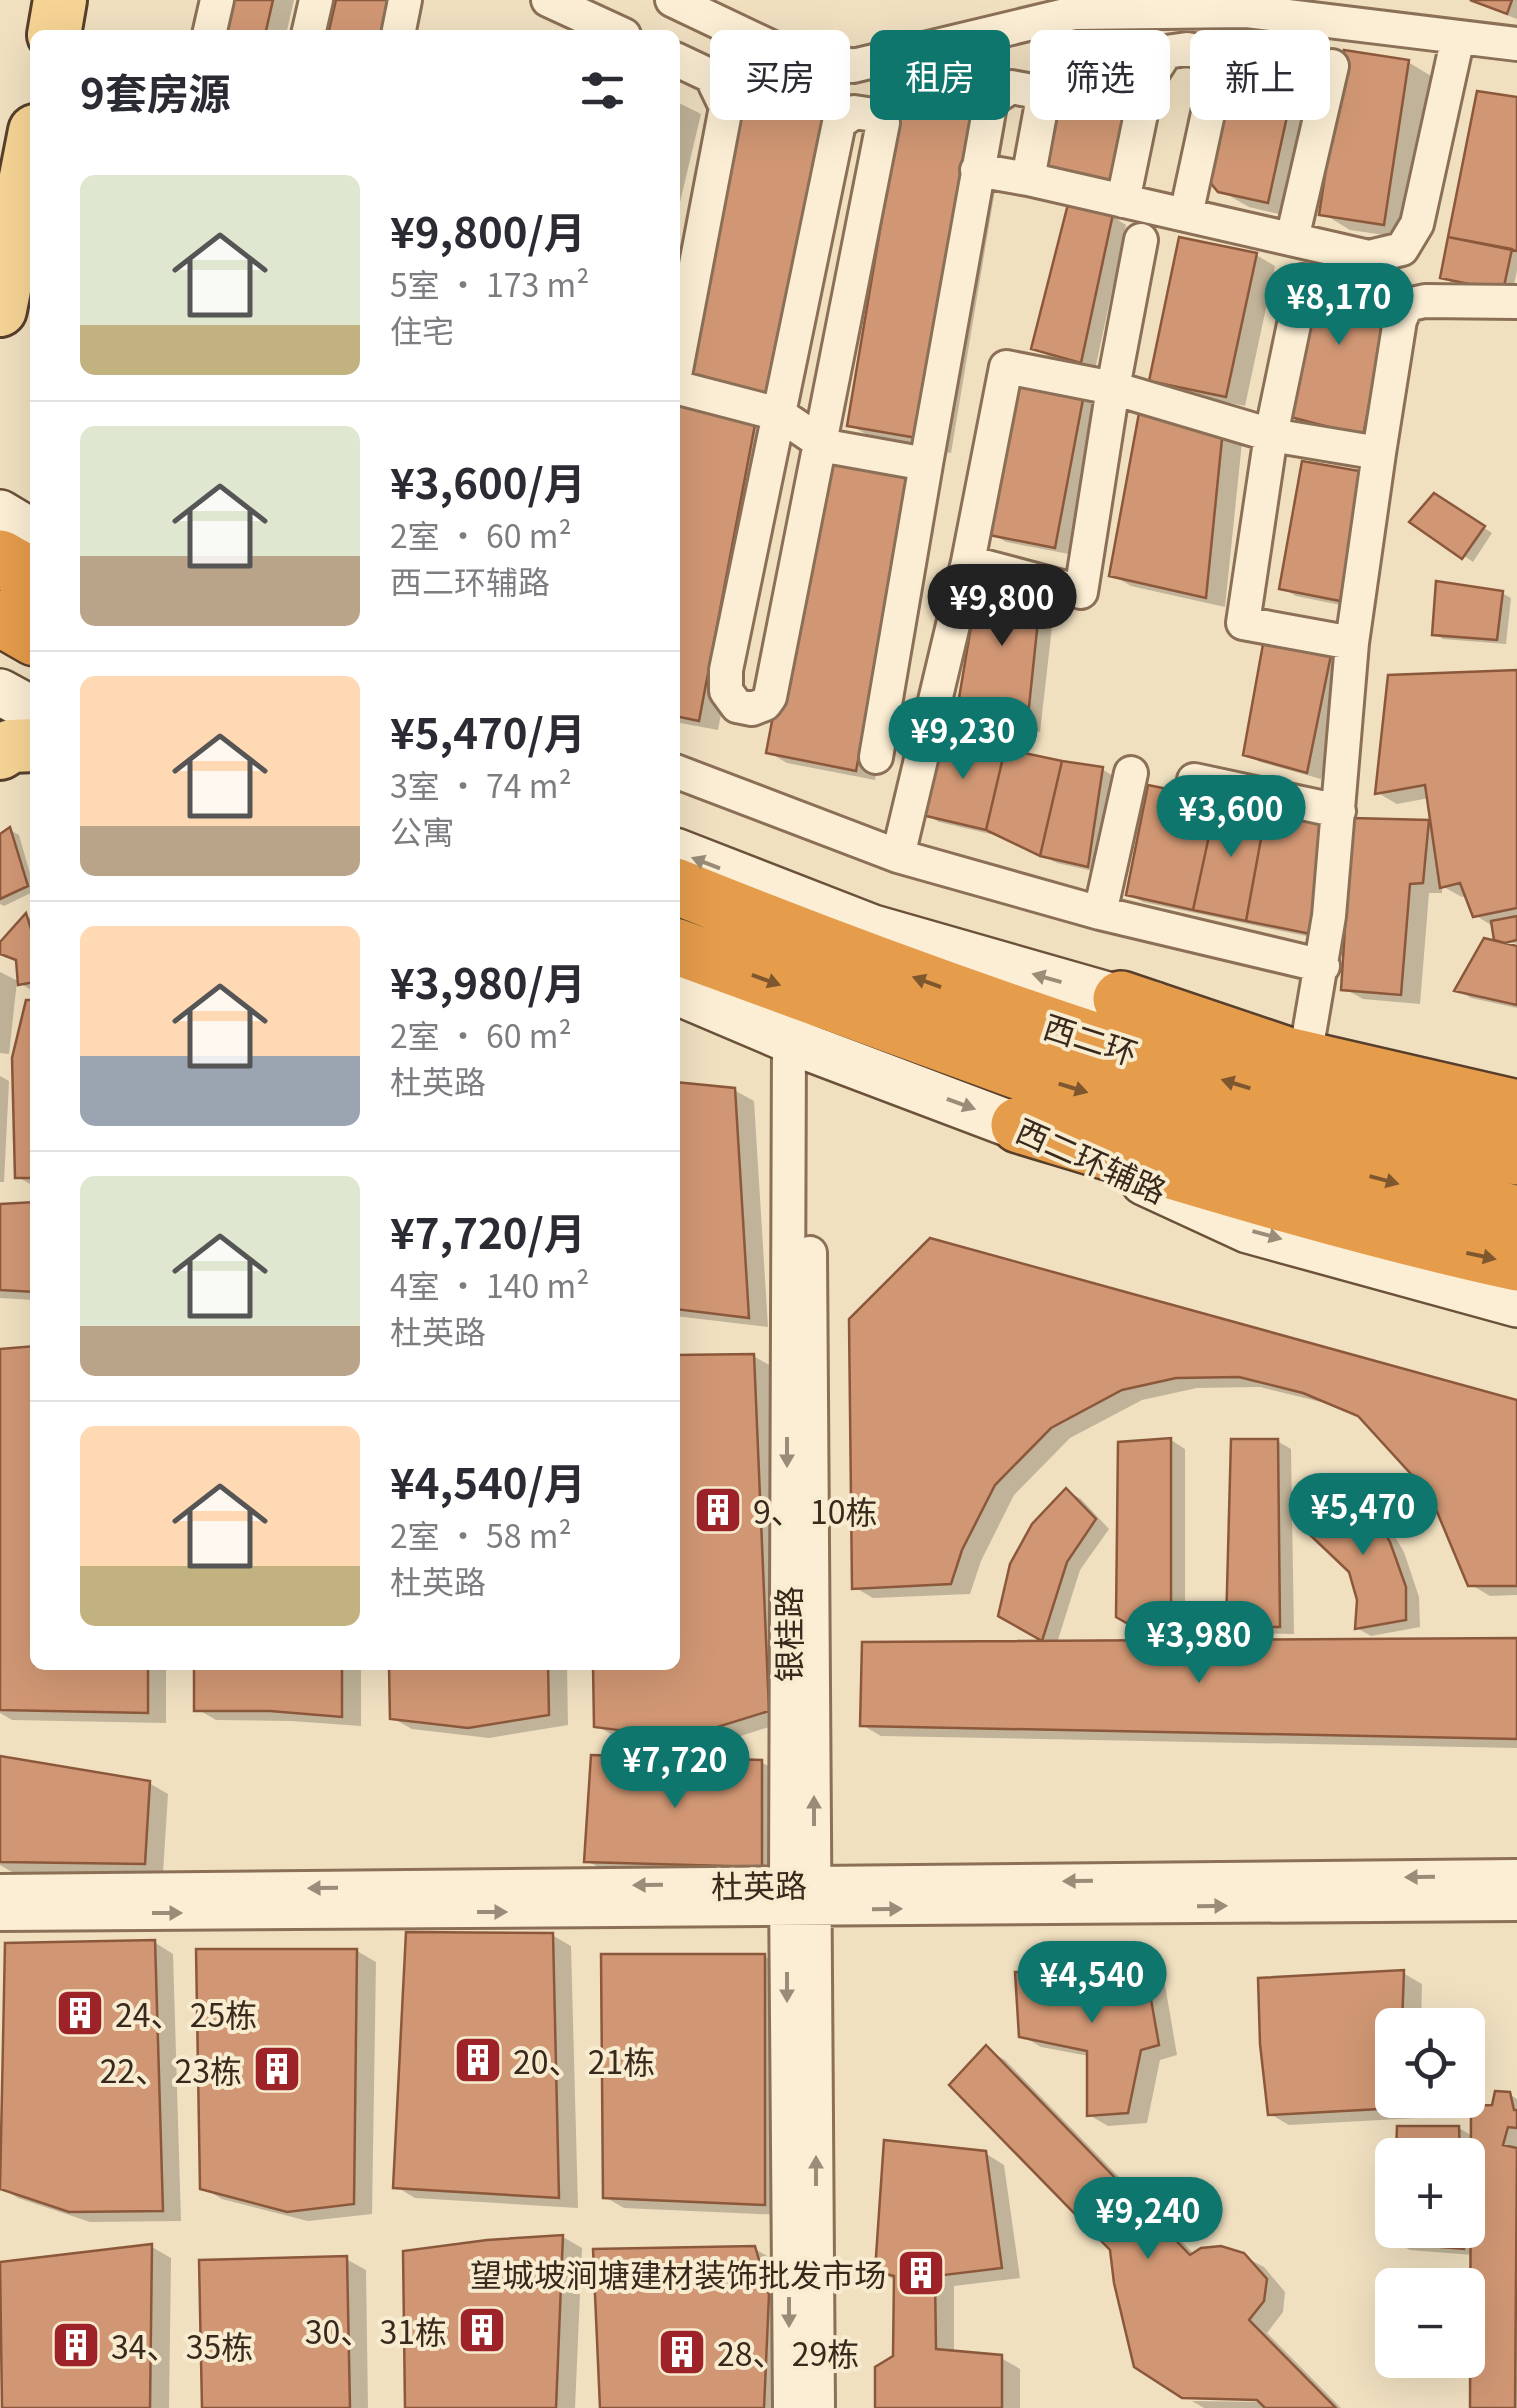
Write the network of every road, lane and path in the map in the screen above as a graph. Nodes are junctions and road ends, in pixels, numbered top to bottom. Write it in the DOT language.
graph roads {
  1 [pos="60,0"];
  2 [pos="217,0"];
  3 [pos="316,0"];
  4 [pos="406,0"];
  5 [pos="548,0"];
  6 [pos="672,0"];
  7 [pos="1186,6"];
  8 [pos="55,30"];
  9 [pos="210,30"];
  10 [pos="309,30"];
  11 [pos="399,30"];
  12 [pos="613,30"];
  13 [pos="1458,37"];
  14 [pos="1516,42"];
  15 [pos="680,61"];
  16 [pos="1332,66"];
  17 [pos="30,157"];
  18 [pos="977,170"];
  19 [pos="1028,179"];
  20 [pos="1124,200"];
  21 [pos="1186,215"];
  22 [pos="1140,240"];
  23 [pos="1292,240"];
  24 [pos="1303,281"];
  25 [pos="1517,302"];
  26 [pos="0,310"];
  27 [pos="680,350"];
  28 [pos="680,388"];
  29 [pos="1113,388"];
  30 [pos="779,414"];
  31 [pos="1272,435"];
  32 [pos="822,443"];
  33 [pos="1378,453"];
  34 [pos="926,464"];
  35 [pos="0,512"];
  36 [pos="30,531"];
  37 [pos="0,558"];
  38 [pos="968,562"];
  39 [pos="30,575"];
  40 [pos="0,618"];
  41 [pos="30,635"];
  42 [pos="1352,644"];
  43 [pos="0,692"];
  44 [pos="30,708"];
  45 [pos="30,744"];
  46 [pos="0,753"];
  47 [pos="876,756"];
  48 [pos="680,773"];
  49 [pos="1131,773"];
  50 [pos="1194,780"];
  51 [pos="1339,810"];
  52 [pos="680,853"];
  53 [pos="898,856"];
  54 [pos="680,888"];
  55 [pos="1100,913"];
  56 [pos="680,948"];
  57 [pos="1323,966"];
  58 [pos="680,993"];
  59 [pos="1121,999"];
  60 [pos="799,1044"];
  61 [pos="1298,1045"];
  62 [pos="1517,1085"];
  63 [pos="1517,1108"];
  64 [pos="1018,1124"];
  65 [pos="1517,1157"];
  66 [pos="1517,1214"];
  67 [pos="1517,1263"];
  68 [pos="1517,1304"];
  69 [pos="1517,1876"];
  70 [pos="0,1891"];
  71 [pos="800,1897"];
  72 [pos="1517,1904"];
  73 [pos="0,1914"];
  74 [pos="790,2408"];
  75 [pos="818,2408"];
  1 -- 8 [label="main road"];
  2 -- 9 [label="street"];
  3 -- 10 [label="street"];
  4 -- 11 [label="street"];
  5 -- 12 [label="street"];
  6 -- 7 [label="street"];
  7 -- 13 [label="street"];
  13 -- 14 [label="street"];
  13 -- 23 [label="street"];
  15 -- 27 [label="street"];
  16 -- 23 [label="street"];
  17 -- 26 [label="main road"];
  18 -- 19 [label="street"];
  18 -- 19 [label="street"];
  18 -- 34 [label="street"];
  19 -- 20 [label="street"];
  20 -- 21 [label="street"];
  20 -- 21 [label="street"];
  21 -- 23 [label="street"];
  22 -- 29 [label="street"];
  24 -- 31 [label="street"];
  25 -- 33 [label="street"];
  28 -- 30 [label="street"];
  29 -- 31 [label="street"];
  29 -- 38 [label="street"];
  29 -- 38 [label="street"];
  30 -- 32 [label="street"];
  30 -- 32 [label="street"];
  30 -- 32 [label="street"];
  31 -- 33 [label="street"];
  31 -- 42 [label="street"];
  32 -- 34 [label="street"];
  33 -- 42 [label="street"];
  34 -- 47 [label="street"];
  35 -- 36 [label="street"];
  37 -- 39 [label="highway"];
  38 -- 53 [label="street"];
  40 -- 41 [label="highway"];
  42 -- 51 [label="street"];
  43 -- 44 [label="street"];
  45 -- 46 [label="main road"];
  48 -- 53 [label="street"];
  49 -- 55 [label="street"];
  50 -- 51 [label="street"];
  51 -- 57 [label="street"];
  59 -- 52 [label="street, one-way"];
  53 -- 55 [label="street"];
  65 -- 54 [label="highway, 西二环, one-way"];
  55 -- 57 [label="street"];
  56 -- 66 [label="highway, 西二环, one-way"];
  57 -- 61 [label="street"];
  58 -- 60 [label="street, 西二环辅路"];
  59 -- 61 [label="highway"];
  60 -- 64 [label="street, 西二环辅路, one-way"];
  60 -- 71 [label="street, 银桂路"];
  61 -- 62 [label="street"];
  61 -- 63 [label="highway"];
  64 -- 67 [label="highway, one-way"];
  64 -- 68 [label="street, 西二环辅路, one-way"];
  69 -- 71 [label="street, 杜英路, one-way"];
  71 -- 70 [label="street, 杜英路, one-way"];
  71 -- 72 [label="street, 杜英路, one-way"];
  73 -- 71 [label="street, 杜英路, one-way"];
  71 -- 74 [label="street, 银桂路, one-way"];
  75 -- 71 [label="street, 银桂路, one-way"];
}
